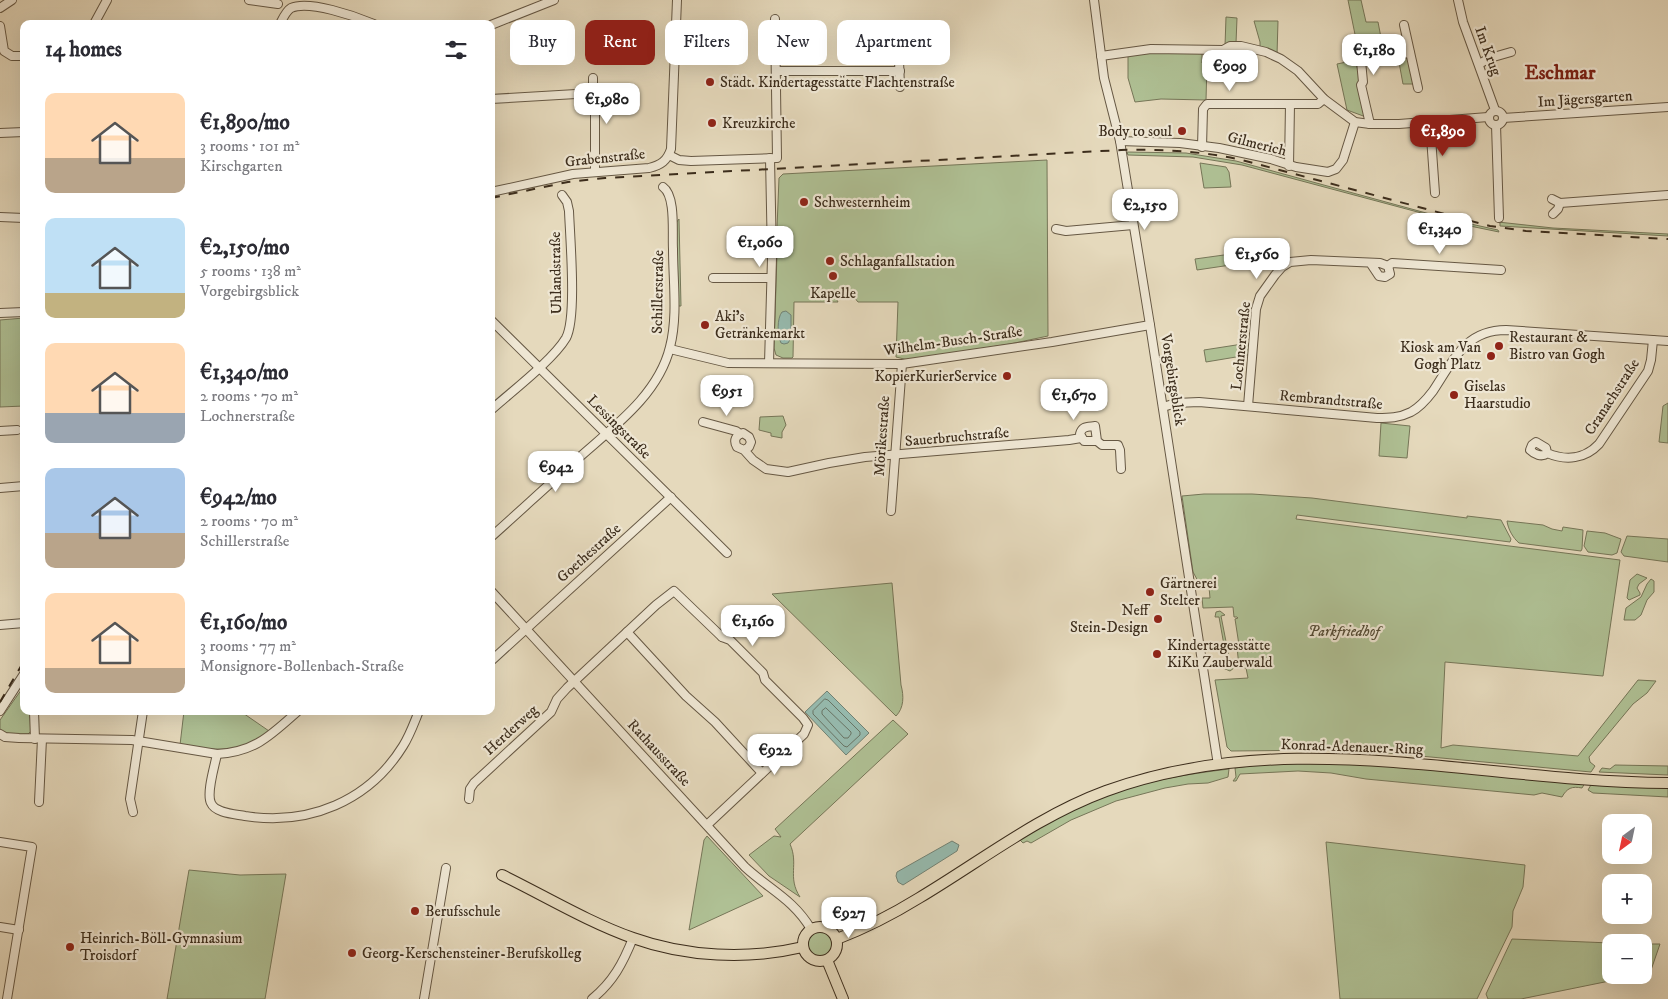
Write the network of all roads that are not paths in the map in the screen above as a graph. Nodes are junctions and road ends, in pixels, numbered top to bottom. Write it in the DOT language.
graph roads {
  1 [pos="12,0"];
  2 [pos="107,0"];
  3 [pos="249,0"];
  4 [pos="287,0"];
  5 [pos="554,0"];
  6 [pos="677,0"];
  7 [pos="1094,0"];
  8 [pos="1458,0"];
  9 [pos="278,4"];
  10 [pos="0,8"];
  11 [pos="288,10"];
  12 [pos="775,19"];
  13 [pos="96,20"];
  14 [pos="282,20"];
  15 [pos="361,20"];
  16 [pos="495,23"];
  17 [pos="1404,25"];
  18 [pos="0,26"];
  19 [pos="1511,52"];
  20 [pos="1410,53"];
  21 [pos="20,56"];
  22 [pos="1102,56"];
  23 [pos="1479,64"];
  24 [pos="899,65"];
  25 [pos="776,71"];
  26 [pos="900,71"];
  27 [pos="593,78"];
  28 [pos="900,87"];
  29 [pos="1418,88"];
  30 [pos="593,93"];
  31 [pos="495,99"];
  32 [pos="1324,99"];
  33 [pos="1290,104"];
  34 [pos="1668,107"];
  35 [pos="1495,110"];
  36 [pos="1488,117"];
  37 [pos="1503,118"];
  38 [pos="1355,122"];
  39 [pos="1430,123"];
  40 [pos="1370,124"];
  41 [pos="1496,125"];
  42 [pos="20,132"];
  43 [pos="0,133"];
  44 [pos="1120,141"];
  45 [pos="1202,147"];
  46 [pos="669,155"];
  47 [pos="774,158"];
  48 [pos="1289,166"];
  49 [pos="594,171"];
  50 [pos="663,187"];
  51 [pos="495,191"];
  52 [pos="1435,194"];
  53 [pos="562,195"];
  54 [pos="1668,195"];
  55 [pos="1552,199"];
  56 [pos="1560,203"];
  57 [pos="1553,214"];
  58 [pos="0,217"];
  59 [pos="20,218"];
  60 [pos="1499,218"];
  61 [pos="1132,225"];
  62 [pos="1056,229"];
  63 [pos="1371,264"];
  64 [pos="1388,266"];
  65 [pos="1501,270"];
  66 [pos="713,278"];
  67 [pos="771,278"];
  68 [pos="20,312"];
  69 [pos="0,313"];
  70 [pos="495,324"];
  71 [pos="1150,325"];
  72 [pos="1653,340"];
  73 [pos="1668,341"];
  74 [pos="670,349"];
  75 [pos="770,364"];
  76 [pos="902,364"];
  77 [pos="539,367"];
  78 [pos="495,406"];
  79 [pos="1163,406"];
  80 [pos="1248,406"];
  81 [pos="703,422"];
  82 [pos="18,430"];
  83 [pos="0,431"];
  84 [pos="606,434"];
  85 [pos="740,434"];
  86 [pos="1081,438"];
  87 [pos="1097,441"];
  88 [pos="744,450"];
  89 [pos="1547,453"];
  90 [pos="894,456"];
  91 [pos="1121,469"];
  92 [pos="20,486"];
  93 [pos="0,488"];
  94 [pos="671,497"];
  95 [pos="891,510"];
  96 [pos="495,532"];
  97 [pos="727,552"];
  98 [pos="495,595"];
  99 [pos="747,612"];
  100 [pos="20,623"];
  101 [pos="0,625"];
  102 [pos="526,629"];
  103 [pos="628,632"];
  104 [pos="722,637"];
  105 [pos="495,657"];
  106 [pos="20,680"];
  107 [pos="574,682"];
  108 [pos="0,711"];
  109 [pos="35,715"];
  110 [pos="142,715"];
  111 [pos="294,715"];
  112 [pos="416,715"];
  113 [pos="0,734"];
  114 [pos="39,739"];
  115 [pos="139,741"];
  116 [pos="216,754"];
  117 [pos="1218,765"];
  118 [pos="762,773"];
  119 [pos="1668,783"];
  120 [pos="469,799"];
  121 [pos="39,802"];
  122 [pos="133,812"];
  123 [pos="707,825"];
  124 [pos="0,842"];
  125 [pos="446,868"];
  126 [pos="502,875"];
  127 [pos="0,927"];
  128 [pos="811,929"];
  129 [pos="19,930"];
  130 [pos="633,938"];
  131 [pos="837,940"];
  132 [pos="803,947"];
  133 [pos="827,960"];
  134 [pos="8,999"];
  135 [pos="424,999"];
  136 [pos="592,999"];
  137 [pos="843,999"];
  1 -- 10 [label="street"];
  2 -- 13 [label="street"];
  3 -- 9 [label="street"];
  4 -- 11 [label="street"];
  5 -- 16 [label="street"];
  6 -- 46 [label="street"];
  7 -- 22 [label="street, Vorgebirgsblick"];
  8 -- 23 [label="street, Im Krug"];
  11 -- 14 [label="street"];
  11 -- 15 [label="street"];
  12 -- 25 [label="street"];
  17 -- 20 [label="street"];
  18 -- 21 [label="street"];
  19 -- 23 [label="street"];
  20 -- 29 [label="street"];
  20 -- 40 [label="street"];
  22 -- 32 [label="street"];
  22 -- 44 [label="street, Vorgebirgsblick"];
  23 -- 35 [label="street, Im Krug"];
  24 -- 26 [label="street"];
  25 -- 26 [label="street"];
  25 -- 47 [label="street"];
  26 -- 28 [label="street"];
  27 -- 30 [label="street"];
  30 -- 31 [label="street"];
  30 -- 49 [label="street"];
  32 -- 33 [label="street"];
  32 -- 38 [label="street"];
  33 -- 45 [label="street"];
  33 -- 48 [label="street"];
  34 -- 37 [label="street, Im Jägersgarten"];
  35 -- 36 [label="street"];
  35 -- 37 [label="street"];
  36 -- 39 [label="street"];
  36 -- 41 [label="street"];
  37 -- 41 [label="street"];
  38 -- 40 [label="street"];
  38 -- 48 [label="street, Gilmerich"];
  39 -- 40 [label="street"];
  39 -- 52 [label="street"];
  41 -- 60 [label="street"];
  42 -- 43 [label="street"];
  44 -- 45 [label="street, Gilmerich"];
  44 -- 61 [label="street, Vorgebirgsblick"];
  45 -- 48 [label="street, Gilmerich"];
  46 -- 47 [label="street"];
  46 -- 49 [label="street, Grabenstraße"];
  47 -- 67 [label="street"];
  49 -- 51 [label="street, Grabenstraße"];
  50 -- 74 [label="street, Schillerstraße"];
  53 -- 77 [label="street, Uhlandstraße"];
  54 -- 56 [label="street"];
  55 -- 56 [label="street"];
  56 -- 57 [label="street"];
  58 -- 59 [label="street"];
  61 -- 62 [label="street"];
  61 -- 71 [label="street, Vorgebirgsblick"];
  63 -- 64 [label="street, Lochnerstraße"];
  63 -- 64 [label="street, Lochnerstraße"];
  63 -- 80 [label="street, Lochnerstraße"];
  64 -- 65 [label="street, Lochnerstraße"];
  66 -- 67 [label="street"];
  67 -- 75 [label="street"];
  68 -- 69 [label="street"];
  70 -- 77 [label="street, Lessingstraße"];
  71 -- 76 [label="street, Wilhelm-Busch-Straße"];
  71 -- 79 [label="street, Vorgebirgsblick"];
  72 -- 73 [label="street, Rembrandtstraße"];
  72 -- 80 [label="street, Rembrandtstraße"];
  72 -- 89 [label="street, Cranachstraße"];
  74 -- 75 [label="street, Wilhelm-Busch-Straße"];
  74 -- 84 [label="street, Schillerstraße"];
  75 -- 76 [label="street, Wilhelm-Busch-Straße"];
  76 -- 90 [label="street, Mörikestraße"];
  77 -- 78 [label="street, Uhlandstraße"];
  77 -- 84 [label="street, Lessingstraße"];
  79 -- 80 [label="street, Rembrandtstraße"];
  79 -- 117 [label="street, Vorgebirgsblick"];
  81 -- 85 [label="street"];
  82 -- 83 [label="street"];
  84 -- 94 [label="street, Lessingstraße"];
  84 -- 96 [label="street, Schillerstraße"];
  85 -- 88 [label="street"];
  85 -- 88 [label="street"];
  86 -- 87 [label="street, Sauerbruchstraße"];
  86 -- 87 [label="street, Sauerbruchstraße"];
  86 -- 90 [label="street, Sauerbruchstraße"];
  87 -- 91 [label="street, Sauerbruchstraße"];
  88 -- 90 [label="street, Sauerbruchstraße"];
  90 -- 95 [label="street, Mörikestraße"];
  92 -- 93 [label="street"];
  94 -- 97 [label="street, Lessingstraße"];
  94 -- 102 [label="street, Goethestraße"];
  98 -- 102 [label="street, Rathausstraße"];
  99 -- 104 [label="street"];
  100 -- 101 [label="street"];
  102 -- 105 [label="street, Goethestraße"];
  102 -- 107 [label="street, Rathausstraße"];
  103 -- 104 [label="street, Herderweg"];
  103 -- 107 [label="street, Herderweg"];
  103 -- 118 [label="street"];
  104 -- 118 [label="street"];
  106 -- 108 [label="street"];
  107 -- 120 [label="street, Herderweg"];
  107 -- 123 [label="street, Rathausstraße"];
  109 -- 114 [label="street"];
  110 -- 115 [label="street"];
  111 -- 116 [label="street"];
  112 -- 116 [label="street"];
  113 -- 114 [label="street"];
  114 -- 115 [label="street"];
  114 -- 121 [label="street"];
  115 -- 116 [label="street"];
  115 -- 122 [label="street"];
  117 -- 119 [label="main road, Konrad-Adenauer-Ring"];
  117 -- 131 [label="main road, Konrad-Adenauer-Ring"];
  118 -- 123 [label="street"];
  123 -- 128 [label="street, Rathausstraße"];
  124 -- 129 [label="street"];
  125 -- 135 [label="street"];
  126 -- 130 [label="main road"];
  127 -- 129 [label="street"];
  128 -- 131 [label="main road"];
  128 -- 132 [label="main road"];
  129 -- 134 [label="street"];
  130 -- 132 [label="main road"];
  130 -- 136 [label="street"];
  131 -- 133 [label="main road"];
  132 -- 133 [label="main road"];
  133 -- 137 [label="main road"];
}
